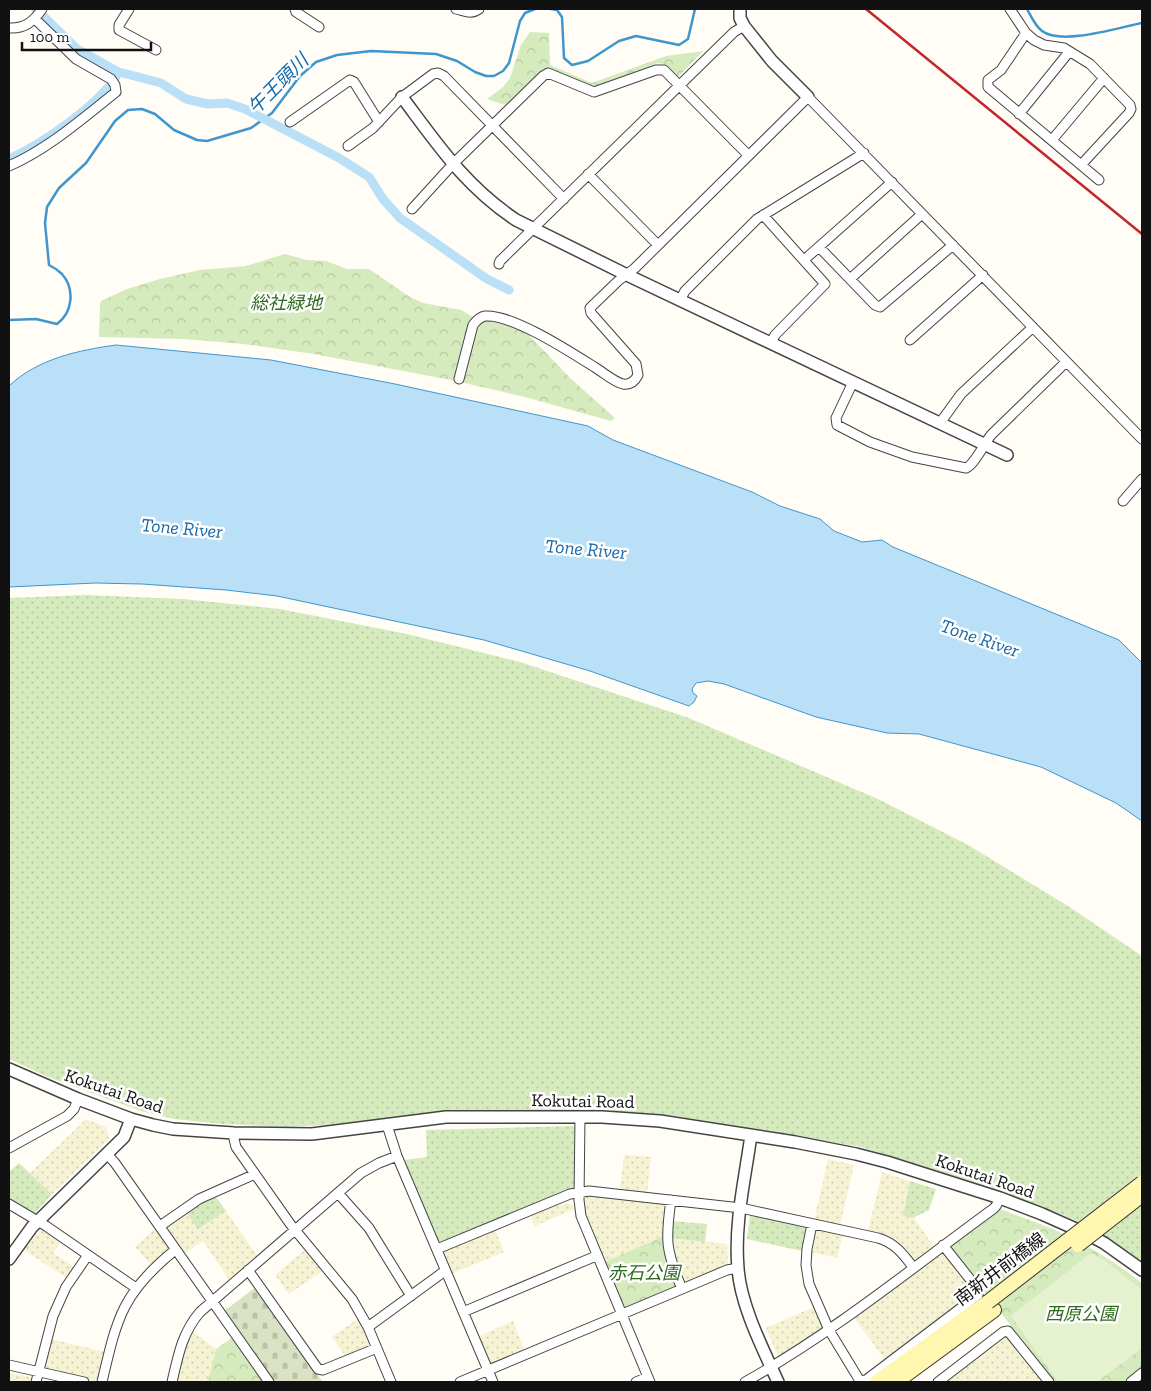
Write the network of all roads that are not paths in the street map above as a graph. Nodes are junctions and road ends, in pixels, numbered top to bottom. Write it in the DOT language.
graph roads {
  1 [pos="129,9"];
  2 [pos="295,9"];
  3 [pos="456,9"];
  4 [pos="479,9"];
  5 [pos="740,9"];
  6 [pos="1010,9"];
  7 [pos="38,15"];
  8 [pos="744,26"];
  9 [pos="319,27"];
  10 [pos="9,28"];
  11 [pos="1026,33"];
  12 [pos="156,50"];
  13 [pos="1069,52"];
  14 [pos="1104,78"];
  15 [pos="679,85"];
  16 [pos="402,97"];
  17 [pos="808,97"];
  18 [pos="1019,114"];
  19 [pos="290,122"];
  20 [pos="379,122"];
  21 [pos="492,126"];
  22 [pos="1052,140"];
  23 [pos="348,146"];
  24 [pos="864,153"];
  25 [pos="748,156"];
  26 [pos="453,164"];
  27 [pos="1081,165"];
  28 [pos="9,166"];
  29 [pos="588,174"];
  30 [pos="1099,180"];
  31 [pos="892,182"];
  32 [pos="564,198"];
  33 [pos="412,209"];
  34 [pos="922,214"];
  35 [pos="763,215"];
  36 [pos="532,230"];
  37 [pos="658,245"];
  38 [pos="953,245"];
  39 [pos="819,247"];
  40 [pos="804,260"];
  41 [pos="499,264"];
  42 [pos="627,275"];
  43 [pos="983,275"];
  44 [pos="850,279"];
  45 [pos="680,300"];
  46 [pos="1033,327"];
  47 [pos="910,340"];
  48 [pos="771,343"];
  49 [pos="1066,362"];
  50 [pos="459,379"];
  51 [pos="853,382"];
  52 [pos="940,424"];
  53 [pos="1142,439"];
  54 [pos="984,444"];
  55 [pos="1007,455"];
  56 [pos="1142,479"];
  57 [pos="1123,501"];
  58 [pos="9,1069"];
  59 [pos="78,1100"];
  60 [pos="580,1117"];
  61 [pos="131,1119"];
  62 [pos="387,1126"];
  63 [pos="234,1133"];
  64 [pos="751,1135"];
  65 [pos="9,1148"];
  66 [pos="107,1154"];
  67 [pos="397,1156"];
  68 [pos="255,1174"];
  69 [pos="1142,1183"];
  70 [pos="579,1192"];
  71 [pos="338,1193"];
  72 [pos="1142,1195"];
  73 [pos="1000,1198"];
  74 [pos="671,1200"];
  75 [pos="9,1204"];
  76 [pos="741,1208"];
  77 [pos="38,1221"];
  78 [pos="812,1224"];
  79 [pos="160,1226"];
  80 [pos="295,1230"];
  81 [pos="944,1245"];
  82 [pos="437,1249"];
  83 [pos="175,1250"];
  84 [pos="88,1256"];
  85 [pos="596,1256"];
  86 [pos="9,1259"];
  87 [pos="738,1268"];
  88 [pos="913,1268"];
  89 [pos="248,1270"];
  90 [pos="1142,1270"];
  91 [pos="446,1272"];
  92 [pos="136,1288"];
  93 [pos="682,1289"];
  94 [pos="410,1296"];
  95 [pos="212,1301"];
  96 [pos="991,1306"];
  97 [pos="463,1312"];
  98 [pos="622,1315"];
  99 [pos="368,1327"];
  100 [pos="829,1330"];
  101 [pos="377,1348"];
  102 [pos="9,1364"];
  103 [pos="771,1368"];
  104 [pos="488,1371"];
  105 [pos="38,1372"];
  106 [pos="1142,1373"];
  107 [pos="649,1380"];
  108 [pos="1046,1381"];
  109 [pos="36,1382"];
  110 [pos="84,1382"];
  111 [pos="102,1382"];
  112 [pos="172,1382"];
  113 [pos="269,1382"];
  114 [pos="391,1382"];
  115 [pos="460,1382"];
  116 [pos="493,1382"];
  117 [pos="636,1382"];
  118 [pos="746,1382"];
  119 [pos="778,1382"];
  120 [pos="877,1382"];
  121 [pos="896,1382"];
  122 [pos="938,1382"];
  123 [pos="1131,1382"];
  1 -- 12 [label="street"];
  2 -- 9 [label="street"];
  3 -- 4 [label="street"];
  5 -- 8 [label="street"];
  6 -- 11 [label="street"];
  7 -- 10 [label="street"];
  7 -- 28 [label="street"];
  8 -- 15 [label="street"];
  8 -- 17 [label="street"];
  11 -- 13 [label="street"];
  11 -- 18 [label="street"];
  13 -- 14 [label="street"];
  13 -- 18 [label="street"];
  14 -- 22 [label="street"];
  14 -- 27 [label="street"];
  15 -- 21 [label="street"];
  15 -- 25 [label="street"];
  15 -- 29 [label="street"];
  16 -- 20 [label="street"];
  16 -- 21 [label="street"];
  16 -- 26 [label="street"];
  17 -- 24 [label="street"];
  17 -- 25 [label="street"];
  18 -- 22 [label="street"];
  19 -- 20 [label="street"];
  20 -- 23 [label="street"];
  21 -- 26 [label="street"];
  21 -- 32 [label="street"];
  22 -- 27 [label="street"];
  24 -- 31 [label="street"];
  24 -- 35 [label="street"];
  25 -- 37 [label="street"];
  26 -- 33 [label="street"];
  26 -- 36 [label="street"];
  27 -- 30 [label="street"];
  29 -- 32 [label="street"];
  29 -- 37 [label="street"];
  31 -- 34 [label="street"];
  31 -- 39 [label="street"];
  32 -- 36 [label="street"];
  34 -- 38 [label="street"];
  34 -- 44 [label="street"];
  35 -- 40 [label="street"];
  35 -- 45 [label="street"];
  36 -- 41 [label="street"];
  36 -- 42 [label="street"];
  37 -- 42 [label="street"];
  38 -- 43 [label="street"];
  38 -- 44 [label="street"];
  39 -- 40 [label="street"];
  39 -- 44 [label="street"];
  40 -- 48 [label="street"];
  42 -- 45 [label="street"];
  42 -- 50 [label="street"];
  43 -- 46 [label="street"];
  43 -- 47 [label="street"];
  45 -- 48 [label="street"];
  46 -- 49 [label="street"];
  46 -- 52 [label="street"];
  48 -- 51 [label="street"];
  49 -- 53 [label="street"];
  49 -- 54 [label="street"];
  51 -- 52 [label="street"];
  51 -- 54 [label="street"];
  52 -- 54 [label="street"];
  54 -- 55 [label="street"];
  56 -- 57 [label="street"];
  58 -- 59 [label="street, Kokutai Road"];
  59 -- 61 [label="street, Kokutai Road"];
  59 -- 65 [label="street"];
  60 -- 62 [label="street, Kokutai Road"];
  60 -- 64 [label="street, Kokutai Road"];
  60 -- 70 [label="street"];
  61 -- 63 [label="street, Kokutai Road"];
  61 -- 66 [label="street"];
  62 -- 63 [label="street, Kokutai Road"];
  62 -- 67 [label="street"];
  63 -- 68 [label="street"];
  64 -- 73 [label="street, Kokutai Road"];
  64 -- 76 [label="street"];
  66 -- 77 [label="street"];
  66 -- 79 [label="street"];
  67 -- 71 [label="street"];
  67 -- 82 [label="street"];
  68 -- 79 [label="street"];
  68 -- 80 [label="street"];
  69 -- 96 [label="main road, 南新井前橋線, bridge"];
  70 -- 74 [label="street"];
  70 -- 82 [label="street"];
  70 -- 85 [label="street"];
  71 -- 80 [label="street"];
  71 -- 94 [label="street"];
  72 -- 96 [label="main road, 南新井前橋線, bridge"];
  73 -- 81 [label="street"];
  73 -- 90 [label="street, Kokutai Road"];
  74 -- 76 [label="street"];
  74 -- 93 [label="street"];
  75 -- 77 [label="street"];
  76 -- 78 [label="street"];
  76 -- 87 [label="street"];
  77 -- 84 [label="street"];
  77 -- 86 [label="street"];
  78 -- 88 [label="street"];
  78 -- 100 [label="street"];
  79 -- 83 [label="street"];
  80 -- 89 [label="street"];
  80 -- 99 [label="street"];
  81 -- 88 [label="street"];
  81 -- 100 [label="street"];
  82 -- 91 [label="street"];
  83 -- 92 [label="street"];
  83 -- 95 [label="street"];
  84 -- 92 [label="street"];
  84 -- 105 [label="street"];
  85 -- 97 [label="street"];
  85 -- 98 [label="street"];
  87 -- 93 [label="street"];
  87 -- 103 [label="street"];
  88 -- 100 [label="street"];
  89 -- 95 [label="street"];
  89 -- 101 [label="street"];
  91 -- 94 [label="street"];
  91 -- 97 [label="street"];
  92 -- 111 [label="street"];
  93 -- 98 [label="street"];
  94 -- 99 [label="street"];
  95 -- 112 [label="street"];
  95 -- 113 [label="street"];
  96 -- 120 [label="main road, 南新井前橋線"];
  96 -- 121 [label="main road, 南新井前橋線"];
  97 -- 104 [label="street"];
  98 -- 104 [label="street"];
  98 -- 107 [label="street"];
  99 -- 101 [label="street"];
  100 -- 103 [label="street"];
  101 -- 114 [label="street"];
  102 -- 105 [label="street"];
  103 -- 118 [label="street"];
  103 -- 119 [label="street"];
  104 -- 115 [label="street"];
  104 -- 116 [label="street"];
  105 -- 109 [label="street"];
  105 -- 110 [label="street"];
  106 -- 123 [label="street"];
  107 -- 117 [label="street"];
  108 -- 122 [label="street"];
}
